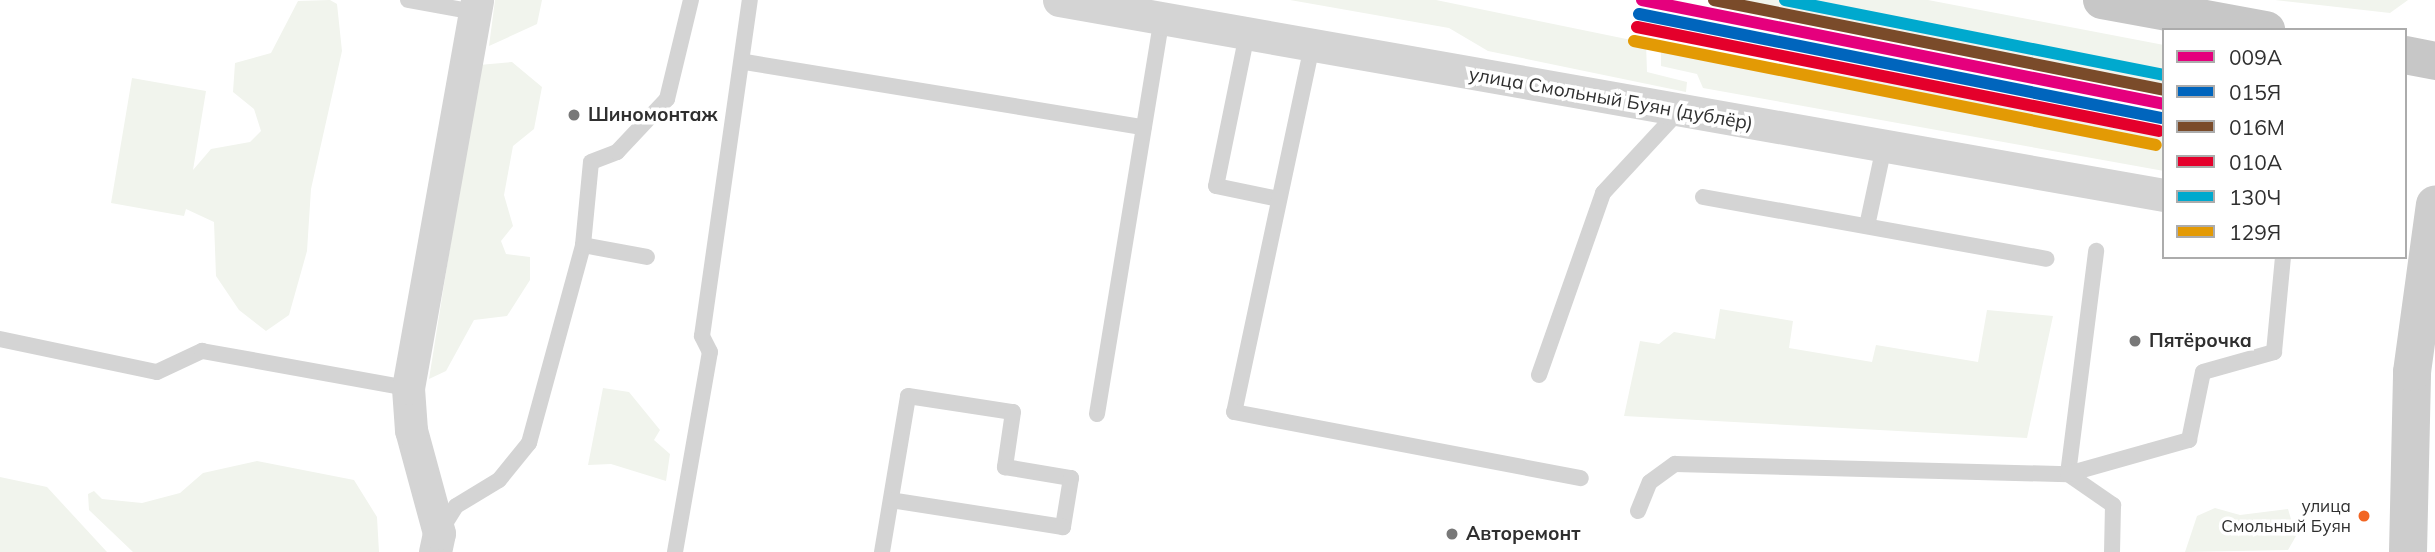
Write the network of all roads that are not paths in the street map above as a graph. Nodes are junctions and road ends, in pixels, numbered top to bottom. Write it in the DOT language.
graph roads {
  1 [pos="408,0"];
  2 [pos="691,0"];
  3 [pos="750,0"];
  4 [pos="1059,0"];
  5 [pos="2102,0"];
  6 [pos="475,6"];
  7 [pos="2171,6"];
  8 [pos="1162,19"];
  9 [pos="2258,28"];
  10 [pos="1247,34"];
  11 [pos="1312,46"];
  12 [pos="2407,55"];
  13 [pos="2435,61"];
  14 [pos="745,62"];
  15 [pos="1679,111"];
  16 [pos="1144,127"];
  17 [pos="1884,147"];
  18 [pos="2162,195"];
  19 [pos="1703,197"];
  20 [pos="1278,199"];
  21 [pos="1867,226"];
  22 [pos="2428,236"];
  23 [pos="583,245"];
  24 [pos="2096,251"];
  25 [pos="647,257"];
  26 [pos="2046,259"];
  27 [pos="2283,259"];
  28 [pos="0,339"];
  29 [pos="1539,375"];
  30 [pos="408,388"];
  31 [pos="1097,414"];
  32 [pos="2068,474"];
  33 [pos="1581,478"];
  34 [pos="891,500"];
  35 [pos="1638,511"];
  36 [pos="437,542"];
  37 [pos="675,552"];
  38 [pos="882,552"];
  39 [pos="2112,552"];
  40 [pos="2408,552"];
  1 -- 6 [label="lane"];
  2 -- 23 [label="lane"];
  3 -- 14 [label="lane"];
  4 -- 8 [label="street, улица Смольный Буян (дублёр)"];
  5 -- 7 [label="main road"];
  6 -- 30 [label="street"];
  7 -- 9 [label="main road"];
  8 -- 10 [label="street, улица Смольный Буян (дублёр)"];
  8 -- 16 [label="lane"];
  10 -- 11 [label="street, улица Смольный Буян (дублёр)"];
  10 -- 20 [label="lane"];
  11 -- 15 [label="street, улица Смольный Буян (дублёр)"];
  11 -- 20 [label="lane"];
  12 -- 13 [label="main road"];
  14 -- 16 [label="lane"];
  14 -- 37 [label="lane"];
  15 -- 17 [label="street, улица Смольный Буян (дублёр)"];
  15 -- 29 [label="lane"];
  16 -- 31 [label="lane"];
  17 -- 18 [label="street, улица Смольный Буян (дублёр)"];
  17 -- 21 [label="lane"];
  19 -- 21 [label="lane"];
  20 -- 33 [label="lane"];
  21 -- 26 [label="lane"];
  22 -- 40 [label="main road"];
  23 -- 25 [label="lane"];
  23 -- 36 [label="lane"];
  24 -- 32 [label="lane"];
  27 -- 32 [label="lane"];
  28 -- 30 [label="lane"];
  30 -- 36 [label="street"];
  32 -- 35 [label="lane"];
  32 -- 39 [label="lane"];
  34 -- 34 [label="lane"];
  34 -- 38 [label="lane"];
}
